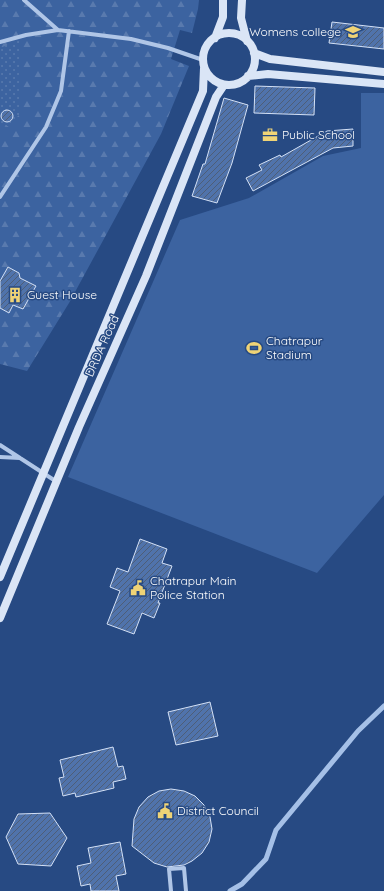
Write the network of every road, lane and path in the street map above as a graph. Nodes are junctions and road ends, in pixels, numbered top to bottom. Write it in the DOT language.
graph roads {
  1 [pos="24,0"];
  2 [pos="224,0"];
  3 [pos="242,0"];
  4 [pos="58,30"];
  5 [pos="69,31"];
  6 [pos="214,38"];
  7 [pos="247,41"];
  8 [pos="0,42"];
  9 [pos="254,53"];
  10 [pos="204,64"];
  11 [pos="384,72"];
  12 [pos="248,76"];
  13 [pos="224,84"];
  14 [pos="384,84"];
  15 [pos="0,197"];
  16 [pos="0,445"];
  17 [pos="0,457"];
  18 [pos="21,458"];
  19 [pos="44,474"];
  20 [pos="57,482"];
  21 [pos="0,577"];
  22 [pos="0,618"];
  23 [pos="172,891"];
  24 [pos="186,891"];
  1 -- 4 [label="street"];
  2 -- 6 [label="main road"];
  3 -- 7 [label="main road"];
  4 -- 5 [label="street"];
  4 -- 8 [label="street"];
  5 -- 10 [label="street"];
  5 -- 15 [label="street"];
  6 -- 7 [label="main road"];
  6 -- 10 [label="main road"];
  7 -- 9 [label="main road"];
  9 -- 11 [label="main road"];
  9 -- 12 [label="main road"];
  10 -- 13 [label="main road"];
  10 -- 19 [label="main road, DRDA Road"];
  12 -- 13 [label="main road"];
  12 -- 14 [label="main road"];
  13 -- 20 [label="main road, DRDA Road"];
  16 -- 18 [label="street"];
  17 -- 18 [label="street"];
  18 -- 19 [label="street"];
  19 -- 20 [label="street"];
  19 -- 21 [label="main road, DRDA Road"];
  20 -- 22 [label="main road, DRDA Road"];
  23 -- 24 [label="street"];
}
